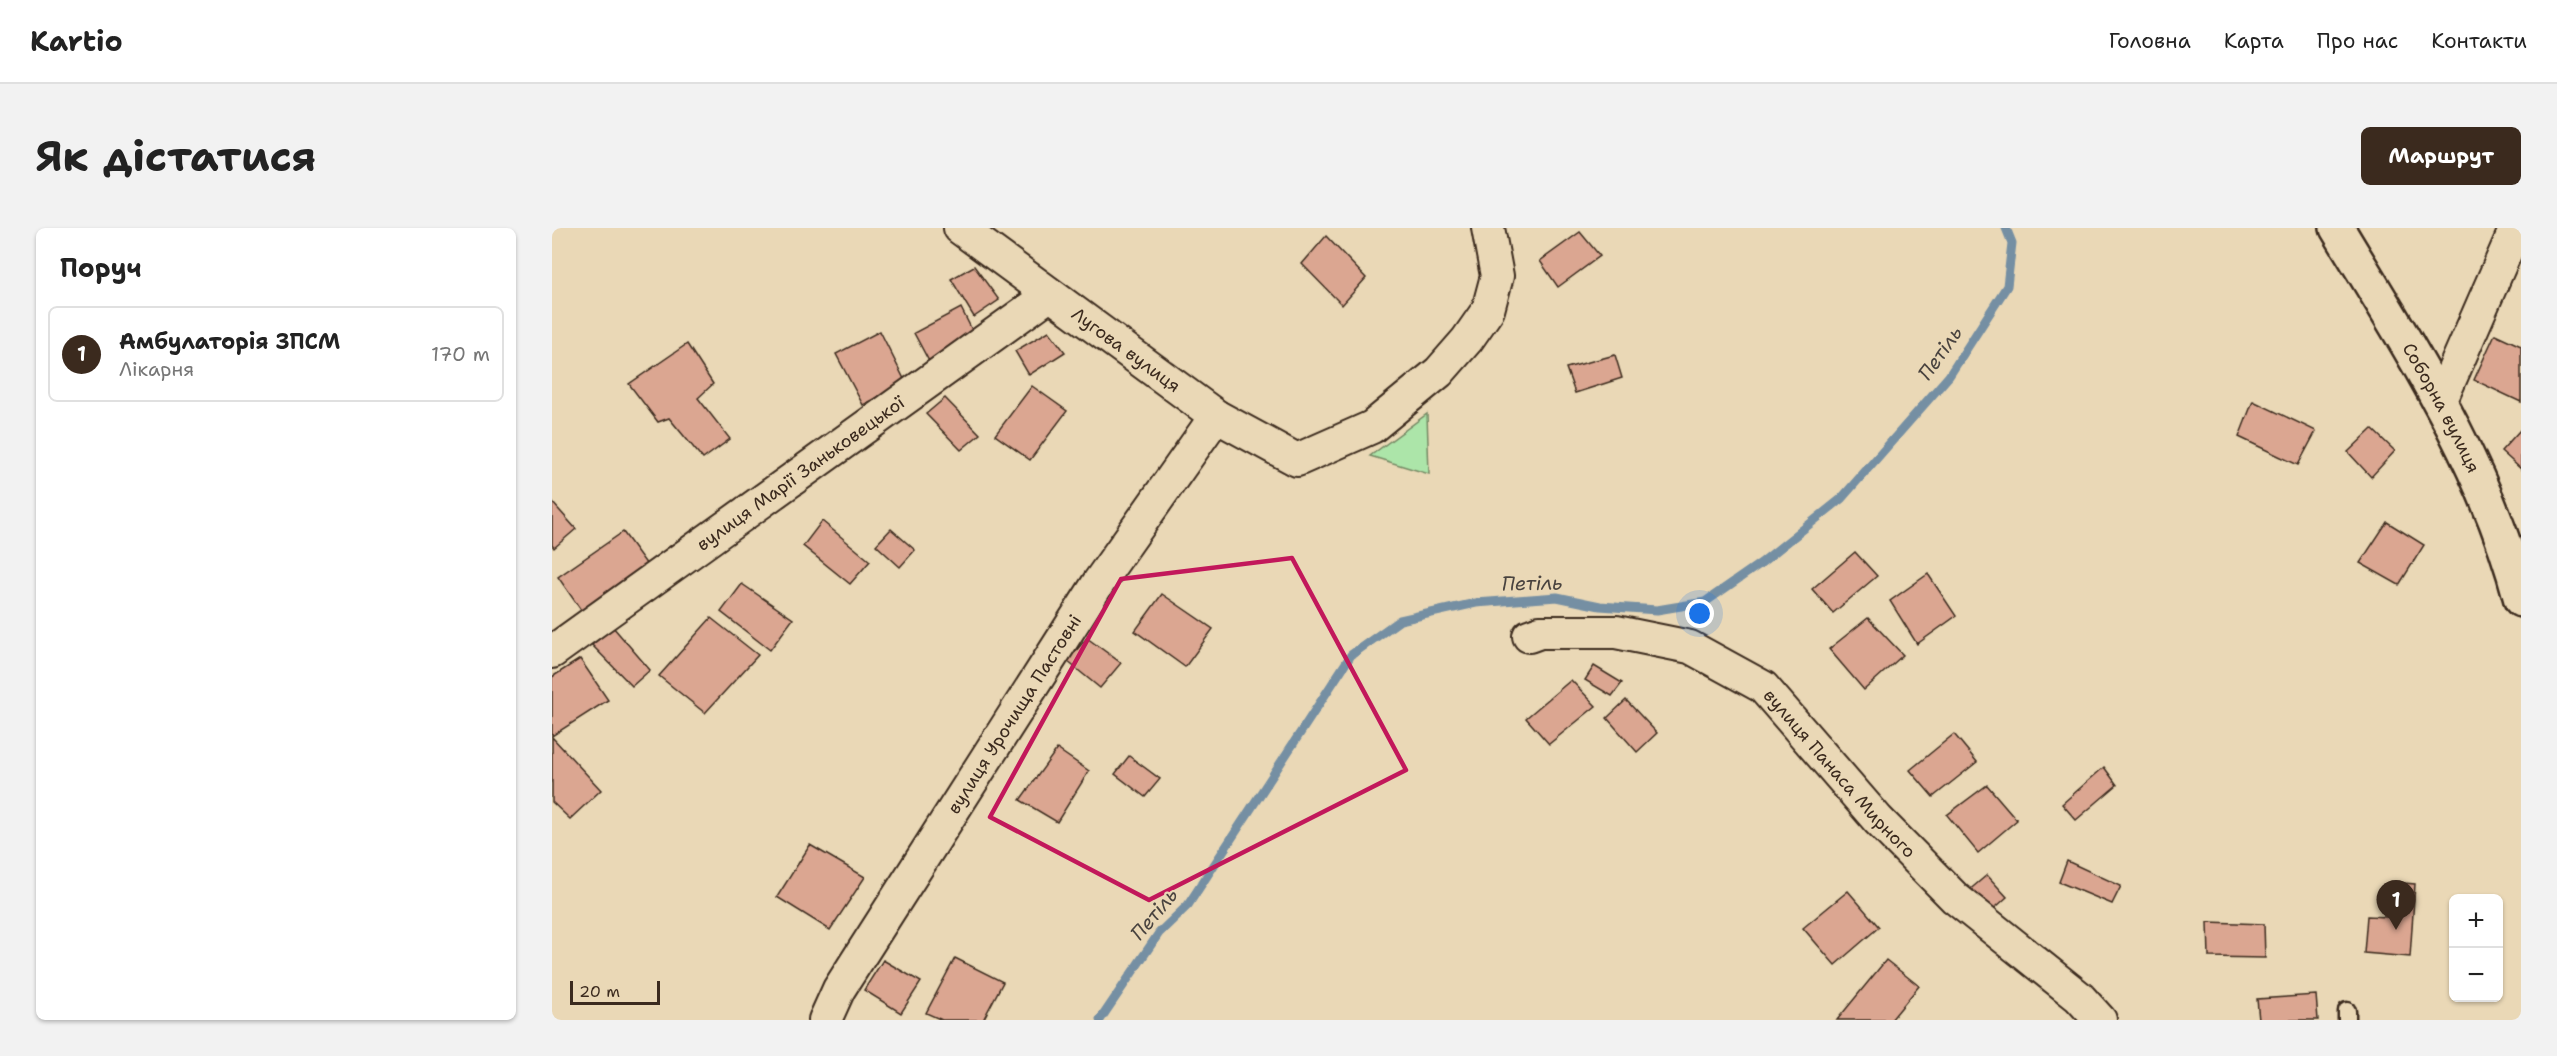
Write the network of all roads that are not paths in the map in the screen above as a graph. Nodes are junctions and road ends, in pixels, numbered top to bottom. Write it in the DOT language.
graph roads {
  1 [pos="960,228"];
  2 [pos="1488,228"];
  3 [pos="2337,228"];
  4 [pos="2516,228"];
  5 [pos="1049,295"];
  6 [pos="2441,400"];
  7 [pos="1216,416"];
  8 [pos="2521,600"];
  9 [pos="1529,636"];
  10 [pos="552,652"];
  11 [pos="825,1020"];
  12 [pos="2100,1020"];
  1 -- 5 [label="street, Лугова вулиця"];
  2 -- 7 [label="street, Лугова вулиця"];
  3 -- 6 [label="street, Соборна вулиця"];
  4 -- 6 [label="street"];
  5 -- 7 [label="street, Лугова вулиця"];
  5 -- 10 [label="street, вулиця Марії Заньковецької"];
  6 -- 8 [label="street, Соборна вулиця"];
  7 -- 11 [label="street, вулиця Урочища Пастовні"];
  9 -- 12 [label="street, вулиця Панаса Мирного"];
}
